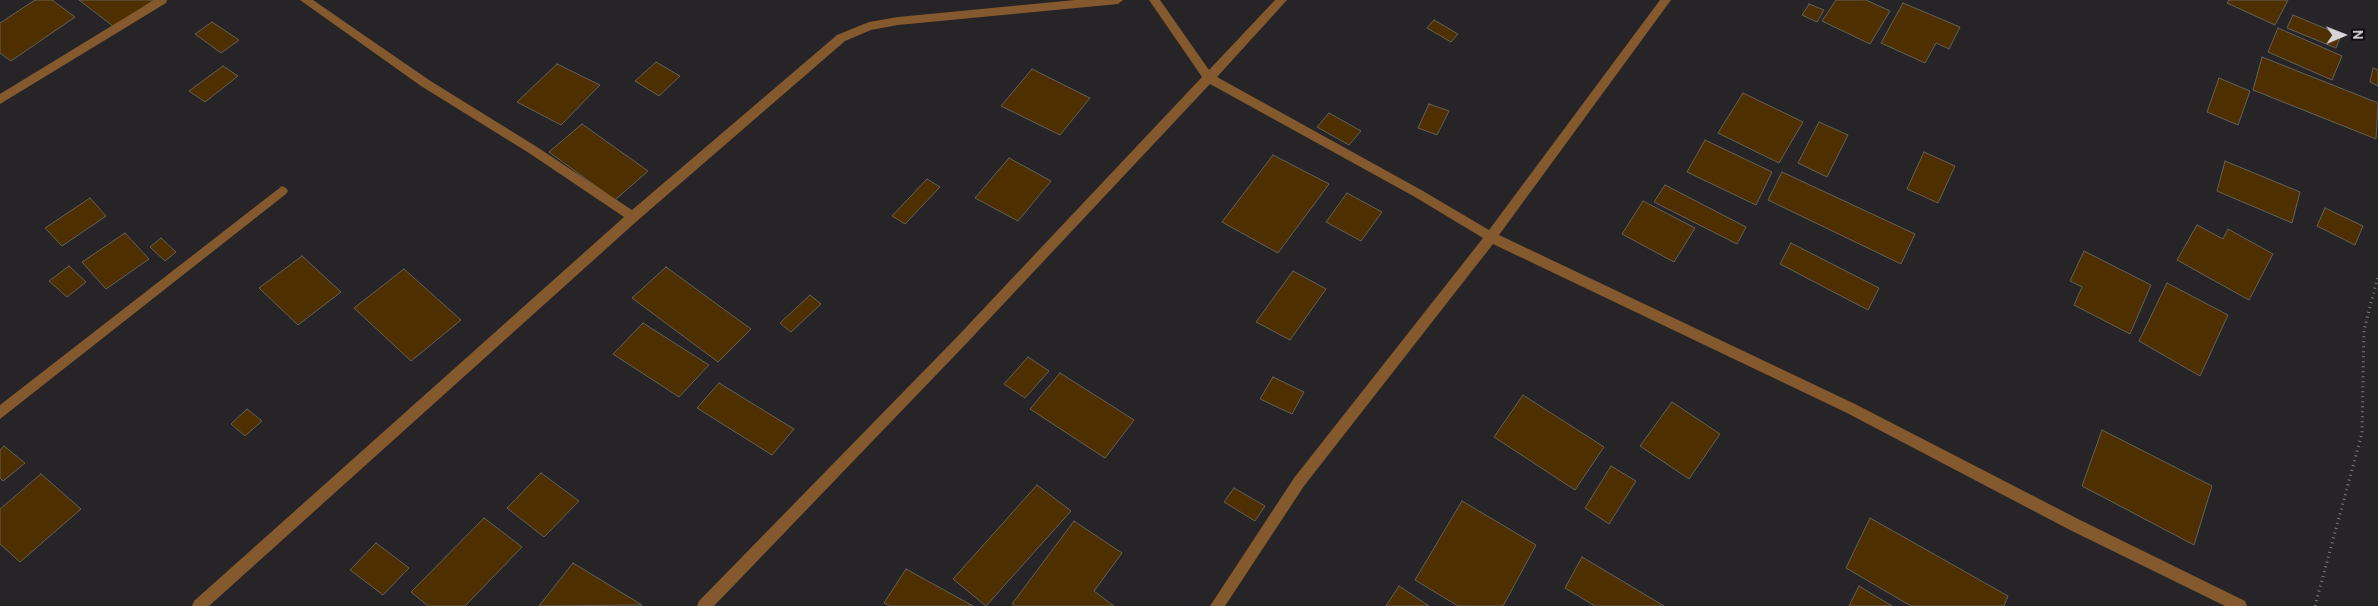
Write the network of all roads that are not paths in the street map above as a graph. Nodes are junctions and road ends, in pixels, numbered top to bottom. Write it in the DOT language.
graph roads {
  1 [pos="162,0"];
  2 [pos="305,0"];
  3 [pos="1118,0"];
  4 [pos="1154,0"];
  5 [pos="1282,0"];
  6 [pos="1666,0"];
  7 [pos="1209,78"];
  8 [pos="0,100"];
  9 [pos="282,191"];
  10 [pos="633,217"];
  11 [pos="1491,237"];
  12 [pos="0,413"];
  13 [pos="199,606"];
  14 [pos="704,606"];
  15 [pos="1217,606"];
  16 [pos="2240,606"];
  1 -- 8 [label="street"];
  2 -- 10 [label="street"];
  3 -- 10 [label="street"];
  4 -- 7 [label="street"];
  5 -- 7 [label="street"];
  6 -- 11 [label="street"];
  7 -- 11 [label="street"];
  7 -- 14 [label="street"];
  9 -- 12 [label="street"];
  10 -- 13 [label="street"];
  11 -- 15 [label="street"];
  11 -- 16 [label="street"];
}
